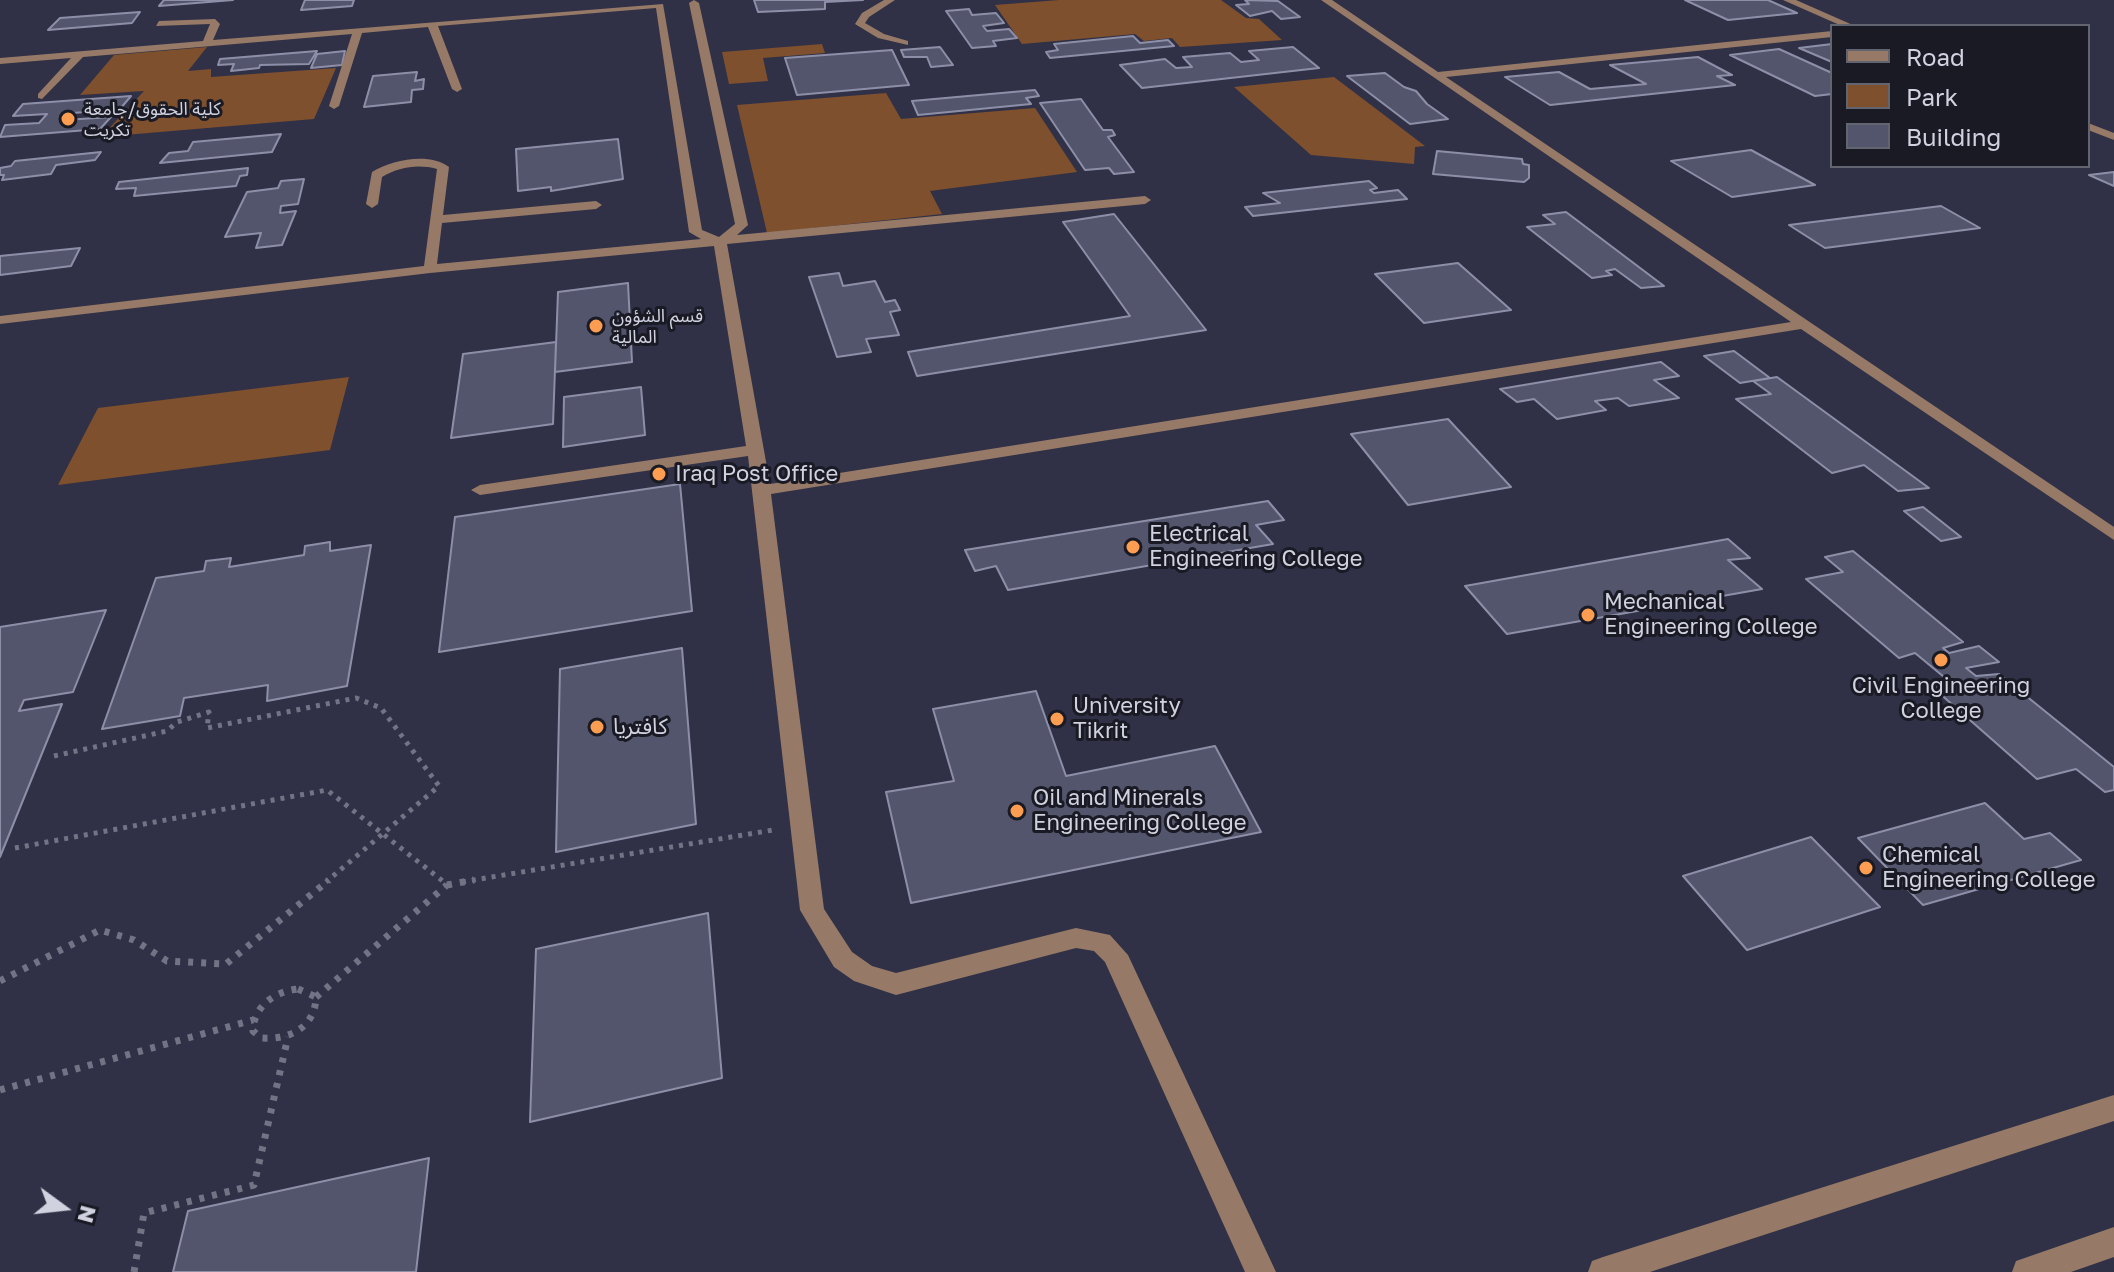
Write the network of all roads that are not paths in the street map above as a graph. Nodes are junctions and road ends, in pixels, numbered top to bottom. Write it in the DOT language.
graph roads {
  1 [pos="602,0"];
  2 [pos="890,0"];
  3 [pos="1326,0"];
  4 [pos="1788,0"];
  5 [pos="693,3"];
  6 [pos="658,4"];
  7 [pos="159,24"];
  8 [pos="432,24"];
  9 [pos="1845,24"];
  10 [pos="358,31"];
  11 [pos="1830,34"];
  12 [pos="209,38"];
  13 [pos="905,43"];
  14 [pos="0,50"];
  15 [pos="80,54"];
  16 [pos="0,61"];
  17 [pos="1436,75"];
  18 [pos="457,89"];
  19 [pos="42,96"];
  20 [pos="334,106"];
  21 [pos="2090,127"];
  22 [pos="2114,137"];
  23 [pos="1145,200"];
  24 [pos="372,204"];
  25 [pos="596,205"];
  26 [pos="436,220"];
  27 [pos="720,242"];
  28 [pos="430,269"];
  29 [pos="0,320"];
  30 [pos="1801,325"];
  31 [pos="755,450"];
  32 [pos="480,490"];
  33 [pos="762,490"];
  34 [pos="2114,535"];
  35 [pos="2114,1108"];
  36 [pos="2114,1242"];
  37 [pos="1261,1272"];
  38 [pos="1603,1272"];
  39 [pos="2027,1272"];
  1 -- 12 [label="street"];
  2 -- 13 [label="street"];
  3 -- 17 [label="street"];
  4 -- 9 [label="street"];
  5 -- 27 [label="street"];
  6 -- 8 [label="street"];
  6 -- 27 [label="street"];
  7 -- 12 [label="street"];
  8 -- 10 [label="street"];
  8 -- 18 [label="street"];
  10 -- 12 [label="street"];
  10 -- 20 [label="street"];
  11 -- 17 [label="street"];
  12 -- 14 [label="street"];
  12 -- 15 [label="street"];
  15 -- 16 [label="street"];
  15 -- 19 [label="street"];
  17 -- 30 [label="street"];
  21 -- 22 [label="street"];
  23 -- 27 [label="street"];
  24 -- 26 [label="street"];
  25 -- 26 [label="street"];
  26 -- 28 [label="street"];
  27 -- 28 [label="street"];
  27 -- 31 [label="street"];
  28 -- 29 [label="street"];
  30 -- 33 [label="street"];
  30 -- 34 [label="street"];
  31 -- 32 [label="street"];
  31 -- 33 [label="street"];
  33 -- 37 [label="street"];
  35 -- 38 [label="street"];
  36 -- 39 [label="street"];
}
